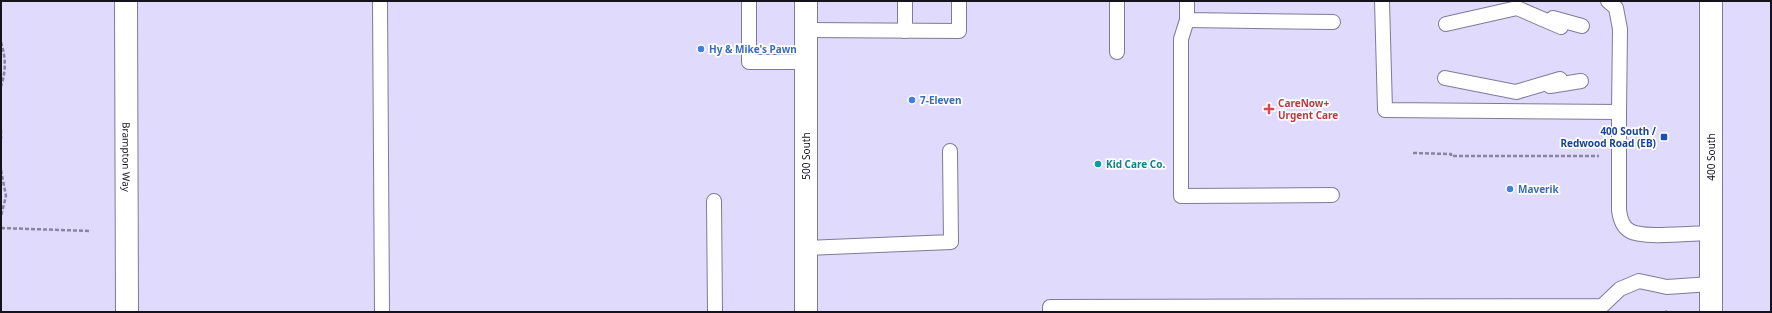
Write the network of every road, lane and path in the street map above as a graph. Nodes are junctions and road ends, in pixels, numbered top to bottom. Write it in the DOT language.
graph roads {
  1 [pos="126,1"];
  2 [pos="380,1"];
  3 [pos="748,1"];
  4 [pos="806,1"];
  5 [pos="905,1"];
  6 [pos="959,1"];
  7 [pos="1117,1"];
  8 [pos="1187,1"];
  9 [pos="1382,1"];
  10 [pos="1608,1"];
  11 [pos="1711,1"];
  12 [pos="1517,5"];
  13 [pos="1187,20"];
  14 [pos="1333,22"];
  15 [pos="1446,24"];
  16 [pos="1467,24"];
  17 [pos="1498,24"];
  18 [pos="1529,26"];
  19 [pos="1582,26"];
  20 [pos="1561,27"];
  21 [pos="806,30"];
  22 [pos="905,31"];
  23 [pos="1,42"];
  24 [pos="1117,52"];
  25 [pos="806,62"];
  26 [pos="1445,78"];
  27 [pos="1497,78"];
  28 [pos="1466,79"];
  29 [pos="1560,79"];
  30 [pos="1529,80"];
  31 [pos="1581,81"];
  32 [pos="1,86"];
  33 [pos="1516,92"];
  34 [pos="1516,110"];
  35 [pos="1619,112"];
  36 [pos="1,130"];
  37 [pos="1,139"];
  38 [pos="950,151"];
  39 [pos="1413,153"];
  40 [pos="1599,156"];
  41 [pos="1,170"];
  42 [pos="1332,195"];
  43 [pos="714,201"];
  44 [pos="1,216"];
  45 [pos="1,228"];
  46 [pos="91,231"];
  47 [pos="1711,232"];
  48 [pos="806,248"];
  49 [pos="1711,284"];
  50 [pos="1109,309"];
  51 [pos="127,312"];
  52 [pos="382,312"];
  53 [pos="715,312"];
  54 [pos="806,312"];
  55 [pos="1050,312"];
  56 [pos="1711,312"];
  1 -- 51 [label="street, Brampton Way"];
  2 -- 52 [label="lane"];
  3 -- 25 [label="lane"];
  4 -- 21 [label="street, 500 South"];
  5 -- 22 [label="lane"];
  6 -- 22 [label="lane"];
  7 -- 24 [label="lane"];
  8 -- 13 [label="lane"];
  9 -- 34 [label="lane"];
  10 -- 35 [label="lane"];
  11 -- 47 [label="street, 400 South"];
  12 -- 15 [label="lane"];
  12 -- 16 [label="lane"];
  12 -- 17 [label="lane"];
  12 -- 18 [label="lane"];
  12 -- 19 [label="lane"];
  12 -- 20 [label="lane"];
  13 -- 14 [label="lane"];
  13 -- 42 [label="lane"];
  21 -- 22 [label="lane"];
  21 -- 25 [label="street, 500 South"];
  23 -- 32 [label="path"];
  25 -- 48 [label="street, 500 South"];
  26 -- 33 [label="lane"];
  27 -- 33 [label="lane"];
  28 -- 33 [label="lane"];
  29 -- 33 [label="lane"];
  30 -- 33 [label="lane"];
  31 -- 33 [label="lane"];
  33 -- 34 [label="lane"];
  34 -- 35 [label="lane"];
  35 -- 47 [label="lane"];
  36 -- 37 [label="path"];
  38 -- 48 [label="lane"];
  39 -- 40 [label="path"];
  41 -- 44 [label="path"];
  43 -- 53 [label="lane"];
  45 -- 46 [label="path"];
  47 -- 49 [label="street, 400 South"];
  48 -- 54 [label="street, 500 South"];
  49 -- 50 [label="lane"];
  49 -- 56 [label="street, 400 South"];
  50 -- 55 [label="lane"];
}
